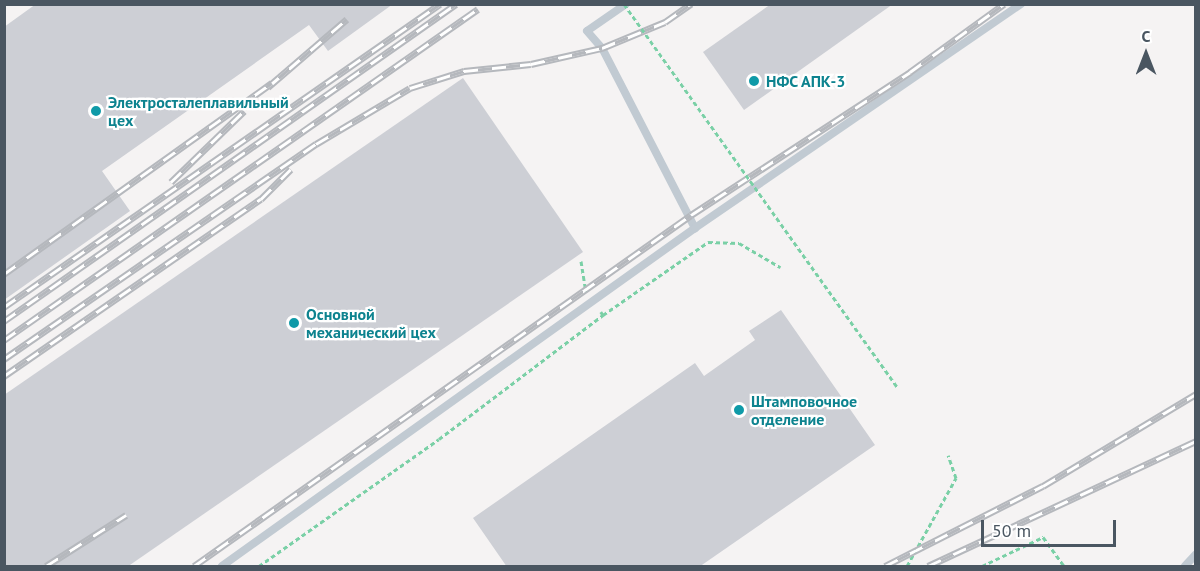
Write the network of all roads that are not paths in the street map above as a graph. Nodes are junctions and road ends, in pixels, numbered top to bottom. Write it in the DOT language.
graph roads {
  1 [pos="625,4"];
  2 [pos="1021,4"];
  3 [pos="695,228"];
  4 [pos="1196,554"];
  5 [pos="222,567"];
  6 [pos="1185,567"];
  1 -- 3 [label="lane"];
  2 -- 3 [label="lane"];
  3 -- 5 [label="lane"];
  4 -- 6 [label="lane"];
}
